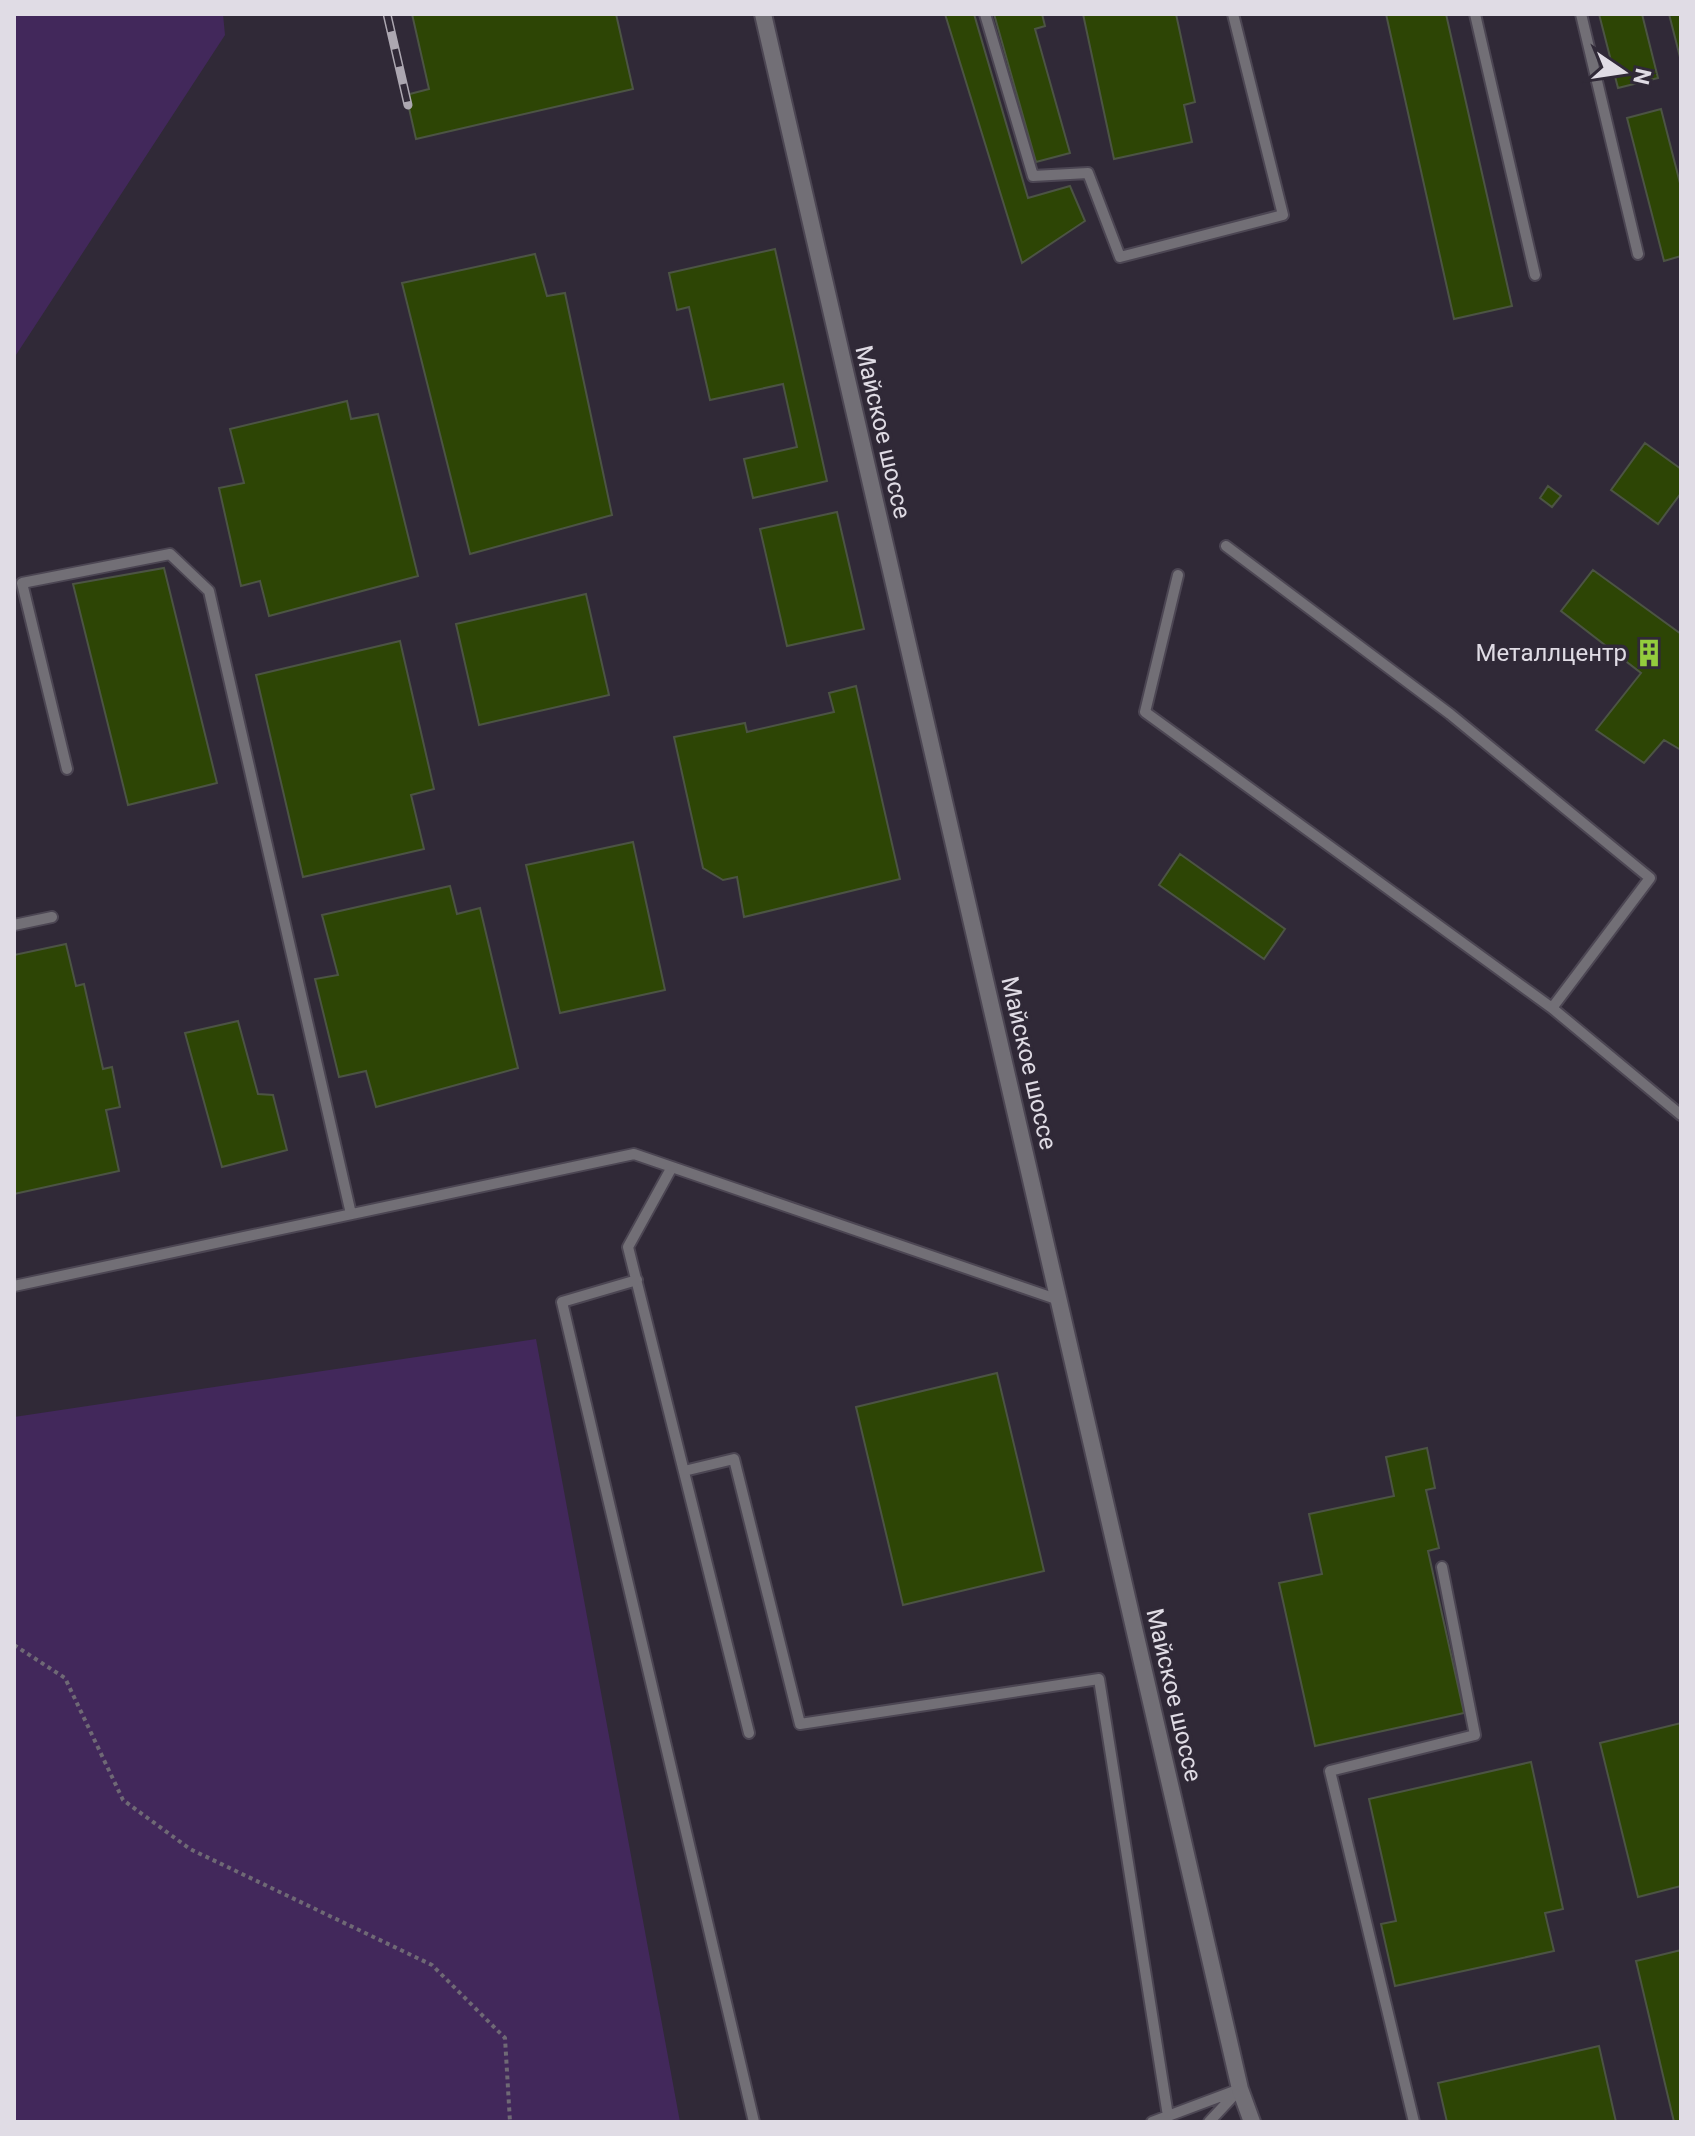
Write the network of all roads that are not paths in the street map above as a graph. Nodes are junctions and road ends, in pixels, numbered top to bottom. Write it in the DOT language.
graph roads {
  1 [pos="763,14"];
  2 [pos="985,14"];
  3 [pos="1233,14"];
  4 [pos="1475,14"];
  5 [pos="1581,14"];
  6 [pos="1638,254"];
  7 [pos="1535,275"];
  8 [pos="1226,546"];
  9 [pos="1178,575"];
  10 [pos="67,769"];
  11 [pos="52,917"];
  12 [pos="14,925"];
  13 [pos="1552,1008"];
  14 [pos="1681,1115"];
  15 [pos="672,1167"];
  16 [pos="351,1214"];
  17 [pos="637,1280"];
  18 [pos="14,1286"];
  19 [pos="1059,1300"];
  20 [pos="684,1471"];
  21 [pos="1442,1567"];
  22 [pos="749,1733"];
  23 [pos="1240,2089"];
  24 [pos="1168,2116"];
  25 [pos="754,2122"];
  26 [pos="1152,2122"];
  27 [pos="1209,2122"];
  28 [pos="1252,2122"];
  29 [pos="1414,2122"];
  1 -- 19 [label="street, Майское шоссе"];
  2 -- 3 [label="lane"];
  4 -- 7 [label="lane"];
  5 -- 6 [label="lane"];
  8 -- 13 [label="lane"];
  9 -- 13 [label="lane"];
  10 -- 16 [label="lane"];
  11 -- 12 [label="lane"];
  13 -- 14 [label="lane"];
  15 -- 16 [label="lane"];
  15 -- 17 [label="lane"];
  15 -- 19 [label="lane"];
  16 -- 18 [label="lane"];
  17 -- 20 [label="lane"];
  17 -- 25 [label="lane"];
  19 -- 23 [label="street, Майское шоссе"];
  20 -- 22 [label="lane"];
  20 -- 24 [label="lane"];
  21 -- 29 [label="lane"];
  23 -- 24 [label="lane"];
  23 -- 27 [label="lane"];
  23 -- 28 [label="street, Майское шоссе"];
  24 -- 26 [label="lane"];
}
